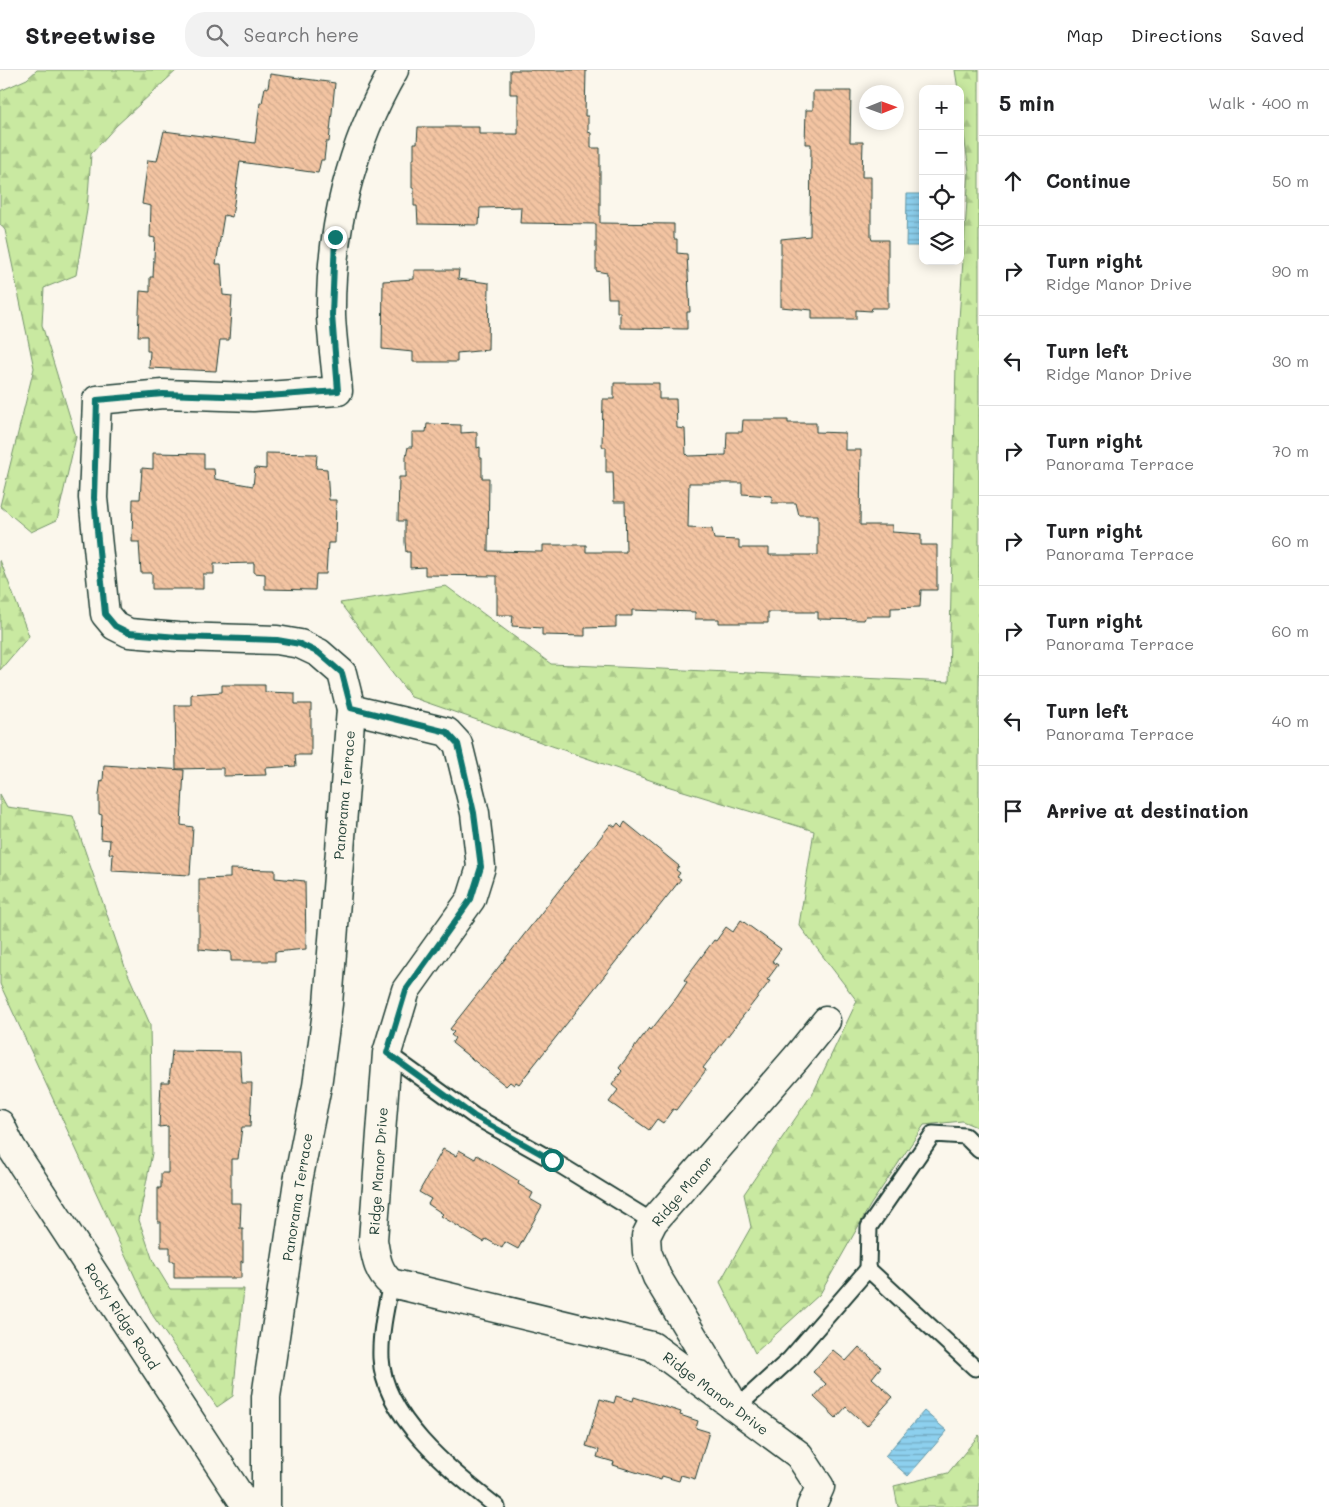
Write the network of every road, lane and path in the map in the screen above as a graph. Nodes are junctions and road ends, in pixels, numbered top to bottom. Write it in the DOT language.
graph roads {
  1 [pos="394,70"];
  2 [pos="351,708"];
  3 [pos="826,1021"];
  4 [pos="387,1053"];
  5 [pos="0,1124"];
  6 [pos="979,1150"];
  7 [pos="653,1222"];
  8 [pos="868,1269"];
  9 [pos="391,1283"];
  10 [pos="975,1368"];
  11 [pos="736,1408"];
  12 [pos="248,1507"];
  13 [pos="266,1507"];
  14 [pos="497,1507"];
  15 [pos="810,1507"];
  1 -- 2 [label="street, Panorama Terrace"];
  2 -- 4 [label="street, Ridge Manor Drive"];
  2 -- 13 [label="street, Panorama Terrace"];
  3 -- 7 [label="street, Ridge Manor"];
  4 -- 7 [label="lane"];
  4 -- 9 [label="street, Ridge Manor Drive"];
  5 -- 12 [label="street, Rocky Ridge Road"];
  6 -- 8 [label="lane"];
  7 -- 11 [label="street, Ridge Manor"];
  8 -- 10 [label="lane"];
  8 -- 11 [label="lane"];
  9 -- 11 [label="street, Ridge Manor Drive"];
  9 -- 14 [label="lane"];
  11 -- 15 [label="street, Ridge Manor Drive"];
}
